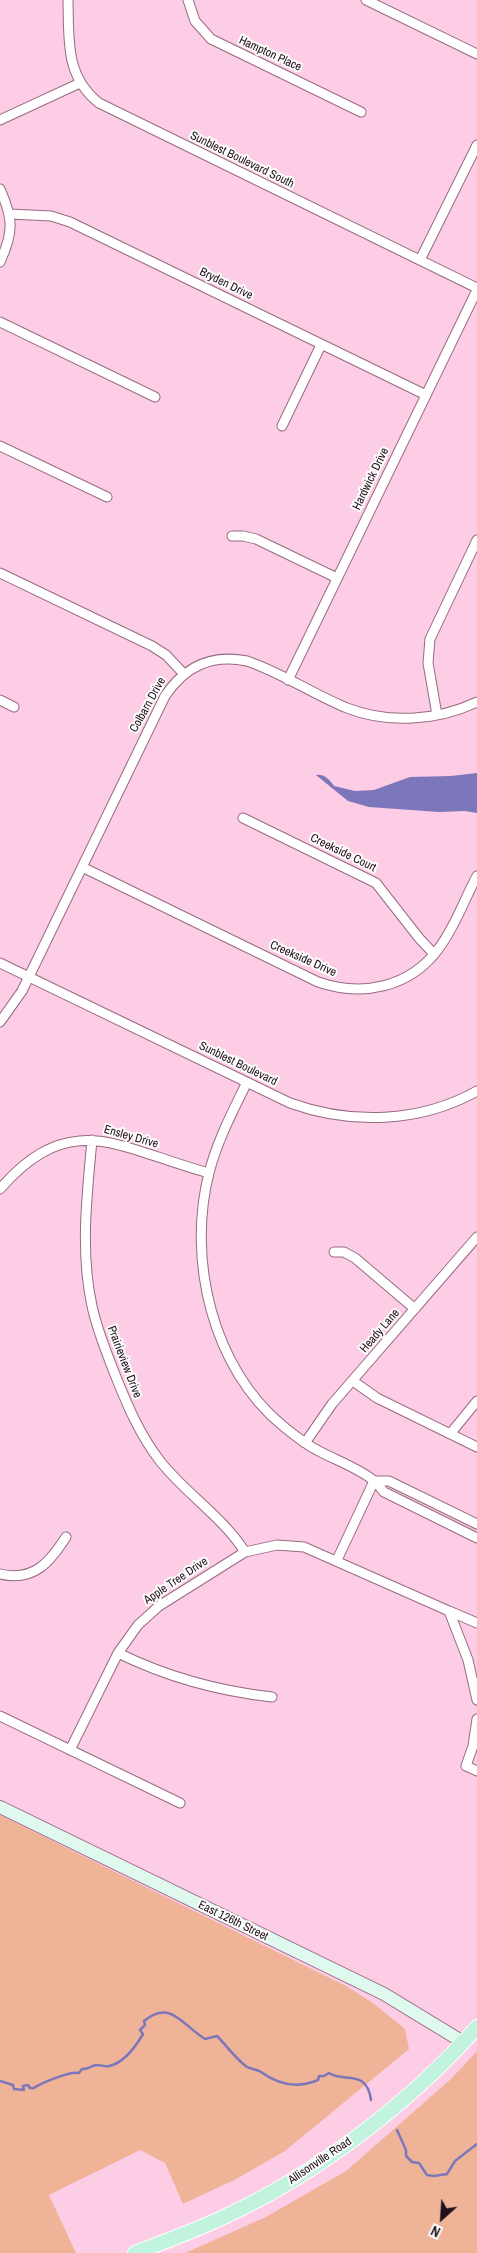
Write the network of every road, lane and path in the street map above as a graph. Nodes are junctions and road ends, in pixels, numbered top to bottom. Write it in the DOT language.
graph roads {
  1 [pos="68,0"];
  2 [pos="188,0"];
  3 [pos="366,0"];
  4 [pos="477,54"];
  5 [pos="80,83"];
  6 [pos="361,112"];
  7 [pos="0,120"];
  8 [pos="477,145"];
  9 [pos="474,159"];
  10 [pos="0,189"];
  11 [pos="10,214"];
  12 [pos="420,260"];
  13 [pos="0,262"];
  14 [pos="477,289"];
  15 [pos="0,322"];
  16 [pos="321,344"];
  17 [pos="426,395"];
  18 [pos="155,397"];
  19 [pos="282,426"];
  20 [pos="0,446"];
  21 [pos="107,497"];
  22 [pos="232,536"];
  23 [pos="477,540"];
  24 [pos="0,573"];
  25 [pos="337,578"];
  26 [pos="184,673"];
  27 [pos="288,680"];
  28 [pos="0,700"];
  29 [pos="477,702"];
  30 [pos="14,707"];
  31 [pos="437,715"];
  32 [pos="243,818"];
  33 [pos="82,867"];
  34 [pos="477,876"];
  35 [pos="434,954"];
  36 [pos="0,963"];
  37 [pos="29,977"];
  38 [pos="0,1022"];
  39 [pos="247,1082"];
  40 [pos="477,1091"];
  41 [pos="92,1140"];
  42 [pos="209,1173"];
  43 [pos="0,1190"];
  44 [pos="477,1237"];
  45 [pos="334,1252"];
  46 [pos="415,1309"];
  47 [pos="353,1381"];
  48 [pos="477,1401"];
  49 [pos="450,1434"];
  50 [pos="305,1443"];
  51 [pos="477,1447"];
  52 [pos="374,1480"];
  53 [pos="477,1524"];
  54 [pos="66,1537"];
  55 [pos="477,1538"];
  56 [pos="245,1552"];
  57 [pos="337,1560"];
  58 [pos="0,1574"];
  59 [pos="449,1611"];
  60 [pos="477,1623"];
  61 [pos="118,1654"];
  62 [pos="272,1697"];
  63 [pos="477,1700"];
  64 [pos="0,1716"];
  65 [pos="477,1719"];
  66 [pos="70,1750"];
  67 [pos="477,1772"];
  68 [pos="180,1804"];
  69 [pos="0,1807"];
  70 [pos="477,2027"];
  71 [pos="463,2042"];
  72 [pos="135,2253"];
  1 -- 5 [label="street, Sunblest Boulevard South"];
  2 -- 6 [label="street, Hampton Place"];
  3 -- 4 [label="street"];
  5 -- 7 [label="street"];
  5 -- 12 [label="street, Sunblest Boulevard South"];
  8 -- 9 [label="street"];
  9 -- 12 [label="street"];
  10 -- 11 [label="street"];
  11 -- 13 [label="street"];
  11 -- 16 [label="street, Bryden Drive"];
  12 -- 14 [label="street, Sunblest Boulevard South"];
  14 -- 17 [label="street, Hardwick Drive"];
  15 -- 18 [label="street"];
  16 -- 17 [label="street, Bryden Drive"];
  16 -- 19 [label="street"];
  17 -- 25 [label="street, Hardwick Drive"];
  20 -- 21 [label="street"];
  22 -- 25 [label="street"];
  23 -- 31 [label="street"];
  24 -- 26 [label="street"];
  25 -- 27 [label="street, Hardwick Drive"];
  26 -- 27 [label="street, Colbarn Drive"];
  26 -- 33 [label="street, Colbarn Drive"];
  27 -- 31 [label="street, Colbarn Drive"];
  28 -- 30 [label="street"];
  29 -- 31 [label="street, Colbarn Drive"];
  32 -- 35 [label="street, Creekside Court"];
  33 -- 35 [label="street, Creekside Drive"];
  33 -- 37 [label="street, Colbarn Drive"];
  34 -- 35 [label="street, Creekside Drive"];
  36 -- 37 [label="street, Sunblest Boulevard"];
  37 -- 38 [label="street, Colbarn Drive"];
  37 -- 39 [label="street, Sunblest Boulevard"];
  39 -- 40 [label="street, Sunblest Boulevard"];
  39 -- 42 [label="street"];
  41 -- 42 [label="street, Ensley Drive"];
  41 -- 43 [label="street, Ensley Drive"];
  41 -- 56 [label="street, Prairieview Drive"];
  42 -- 50 [label="street"];
  44 -- 46 [label="street, Heady Lane"];
  45 -- 46 [label="street"];
  46 -- 47 [label="street, Heady Lane"];
  47 -- 49 [label="street"];
  47 -- 50 [label="street, Heady Lane"];
  48 -- 49 [label="street"];
  49 -- 51 [label="street"];
  50 -- 52 [label="street"];
  52 -- 53 [label="street"];
  52 -- 55 [label="street"];
  52 -- 57 [label="street"];
  54 -- 58 [label="street"];
  56 -- 57 [label="street, Apple Tree Drive"];
  56 -- 61 [label="street, Apple Tree Drive"];
  57 -- 59 [label="street, Apple Tree Drive"];
  59 -- 60 [label="street, Apple Tree Drive"];
  59 -- 63 [label="street"];
  61 -- 62 [label="street"];
  61 -- 66 [label="street, Apple Tree Drive"];
  64 -- 66 [label="street"];
  65 -- 67 [label="street"];
  66 -- 68 [label="street"];
  69 -- 71 [label="main road, East 126th Street"];
  70 -- 71 [label="main road, Allisonville Road"];
  71 -- 72 [label="main road, Allisonville Road"];
}
